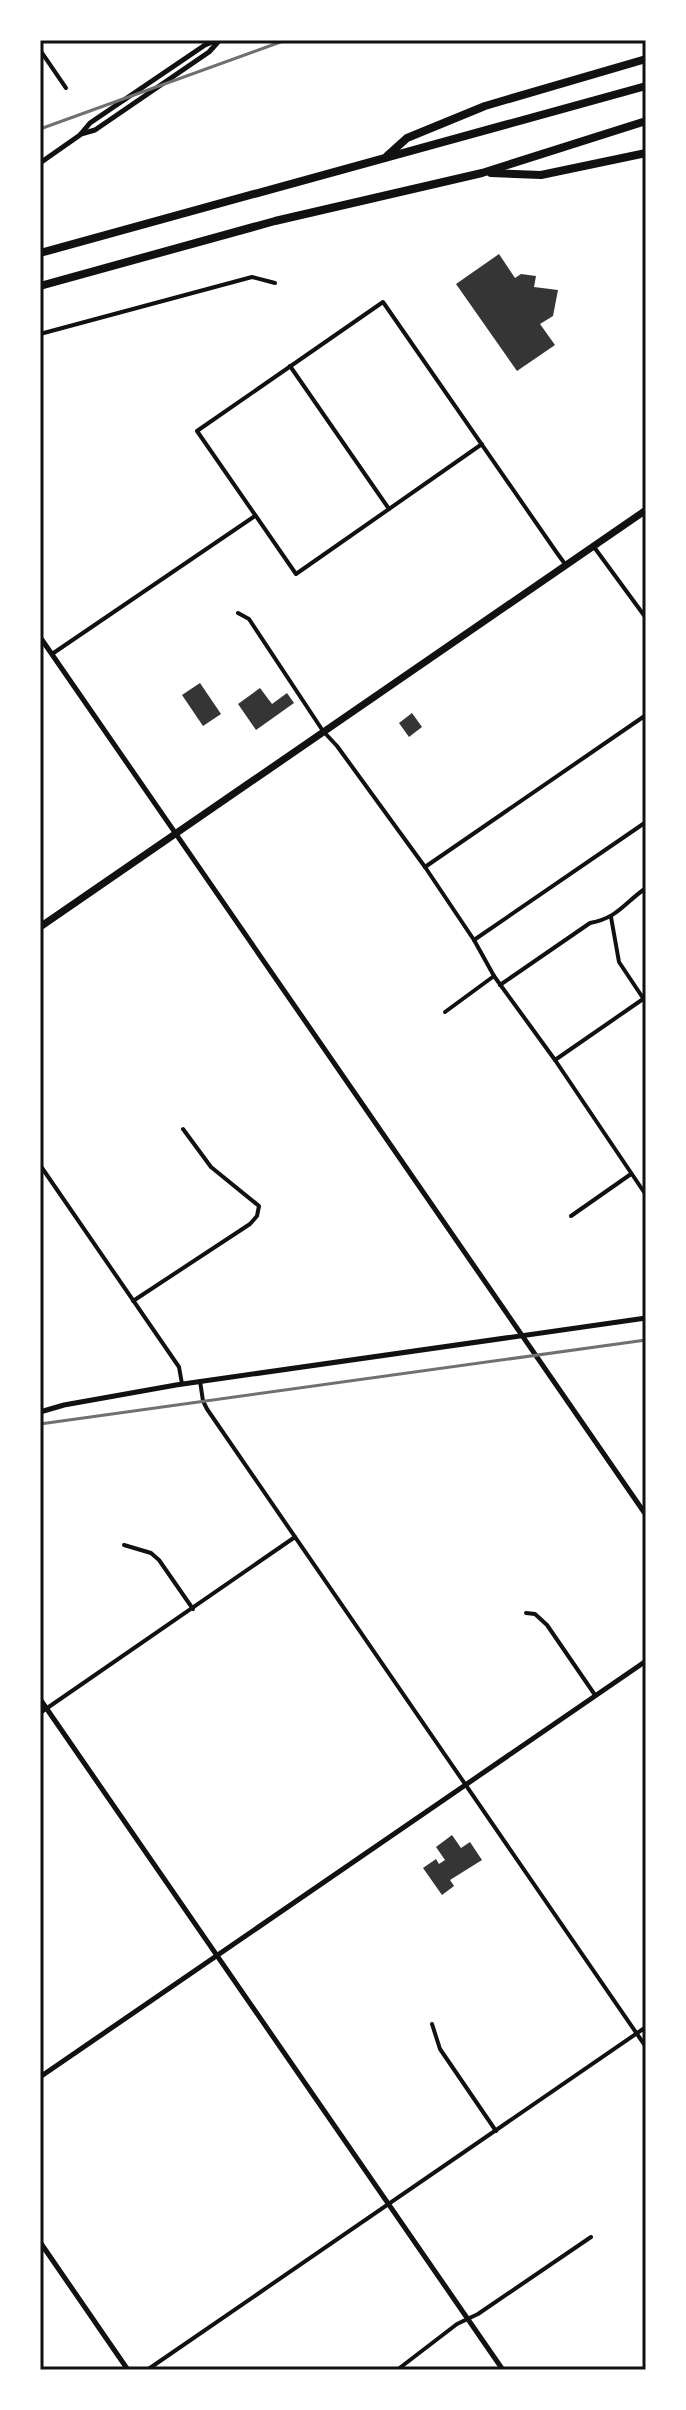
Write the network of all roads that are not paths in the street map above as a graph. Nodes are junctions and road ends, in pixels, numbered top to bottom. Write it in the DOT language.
graph roads {
  1 [pos="218,40"];
  2 [pos="40,50"];
  3 [pos="646,59"];
  4 [pos="646,86"];
  5 [pos="66,88"];
  6 [pos="646,121"];
  7 [pos="646,153"];
  8 [pos="383,159"];
  9 [pos="40,163"];
  10 [pos="482,173"];
  11 [pos="40,253"];
  12 [pos="275,283"];
  13 [pos="40,286"];
  14 [pos="40,334"];
  15 [pos="290,366"];
  16 [pos="482,444"];
  17 [pos="389,509"];
  18 [pos="646,510"];
  19 [pos="256,516"];
  20 [pos="594,547"];
  21 [pos="566,566"];
  22 [pos="238,613"];
  23 [pos="646,618"];
  24 [pos="40,637"];
  25 [pos="52,654"];
  26 [pos="646,715"];
  27 [pos="323,731"];
  28 [pos="646,822"];
  29 [pos="175,834"];
  30 [pos="425,867"];
  31 [pos="646,888"];
  32 [pos="611,917"];
  33 [pos="40,927"];
  34 [pos="474,940"];
  35 [pos="494,976"];
  36 [pos="500,985"];
  37 [pos="645,998"];
  38 [pos="445,1012"];
  39 [pos="555,1060"];
  40 [pos="183,1129"];
  41 [pos="40,1165"];
  42 [pos="631,1174"];
  43 [pos="646,1195"];
  44 [pos="571,1216"];
  45 [pos="133,1301"];
  46 [pos="646,1318"];
  47 [pos="522,1336"];
  48 [pos="200,1381"];
  49 [pos="182,1384"];
  50 [pos="40,1412"];
  51 [pos="646,1515"];
  52 [pos="295,1537"];
  53 [pos="124,1545"];
  54 [pos="193,1609"];
  55 [pos="526,1613"];
  56 [pos="646,1661"];
  57 [pos="595,1695"];
  58 [pos="40,1699"];
  59 [pos="47,1708"];
  60 [pos="40,1713"];
  61 [pos="466,1784"];
  62 [pos="217,1956"];
  63 [pos="432,2024"];
  64 [pos="646,2027"];
  65 [pos="637,2034"];
  66 [pos="646,2047"];
  67 [pos="40,2077"];
  68 [pos="496,2131"];
  69 [pos="389,2205"];
  70 [pos="591,2237"];
  71 [pos="40,2242"];
  72 [pos="468,2318"];
  73 [pos="128,2370"];
  74 [pos="147,2370"];
  75 [pos="397,2370"];
  76 [pos="503,2370"];
  1 -- 9 [label="street"];
  2 -- 5 [label="street"];
  3 -- 8 [label="highway"];
  4 -- 8 [label="highway"];
  6 -- 10 [label="highway"];
  7 -- 10 [label="highway"];
  8 -- 11 [label="highway"];
  10 -- 13 [label="highway"];
  12 -- 14 [label="street"];
  15 -- 16 [label="street"];
  15 -- 17 [label="street"];
  15 -- 19 [label="street"];
  16 -- 17 [label="street"];
  16 -- 21 [label="street"];
  17 -- 19 [label="street"];
  18 -- 20 [label="main road"];
  19 -- 25 [label="street"];
  20 -- 21 [label="main road"];
  20 -- 23 [label="street"];
  21 -- 27 [label="main road"];
  22 -- 27 [label="street"];
  24 -- 25 [label="street"];
  25 -- 29 [label="street"];
  26 -- 30 [label="street"];
  27 -- 29 [label="main road"];
  27 -- 30 [label="street"];
  28 -- 34 [label="street"];
  29 -- 33 [label="main road"];
  29 -- 47 [label="street"];
  30 -- 34 [label="street"];
  31 -- 32 [label="street"];
  32 -- 36 [label="street"];
  32 -- 37 [label="street"];
  34 -- 35 [label="street"];
  35 -- 36 [label="street"];
  35 -- 38 [label="street"];
  36 -- 39 [label="street"];
  37 -- 39 [label="street"];
  39 -- 42 [label="street"];
  40 -- 45 [label="street"];
  41 -- 45 [label="street"];
  42 -- 43 [label="street"];
  42 -- 44 [label="street"];
  45 -- 49 [label="street"];
  46 -- 47 [label="street"];
  47 -- 48 [label="street"];
  47 -- 51 [label="street"];
  48 -- 49 [label="street"];
  48 -- 52 [label="street"];
  49 -- 50 [label="street"];
  52 -- 54 [label="street"];
  52 -- 61 [label="street"];
  53 -- 54 [label="street"];
  54 -- 59 [label="street"];
  55 -- 57 [label="street"];
  56 -- 57 [label="street"];
  57 -- 61 [label="street"];
  58 -- 59 [label="street"];
  59 -- 60 [label="street"];
  59 -- 62 [label="street"];
  61 -- 62 [label="street"];
  61 -- 65 [label="street"];
  62 -- 67 [label="street"];
  62 -- 69 [label="street"];
  63 -- 68 [label="street"];
  64 -- 65 [label="street"];
  65 -- 66 [label="street"];
  65 -- 68 [label="street"];
  68 -- 69 [label="street"];
  69 -- 72 [label="street"];
  69 -- 74 [label="street"];
  70 -- 72 [label="street"];
  71 -- 73 [label="street"];
  72 -- 75 [label="street"];
  72 -- 76 [label="street"];
}
